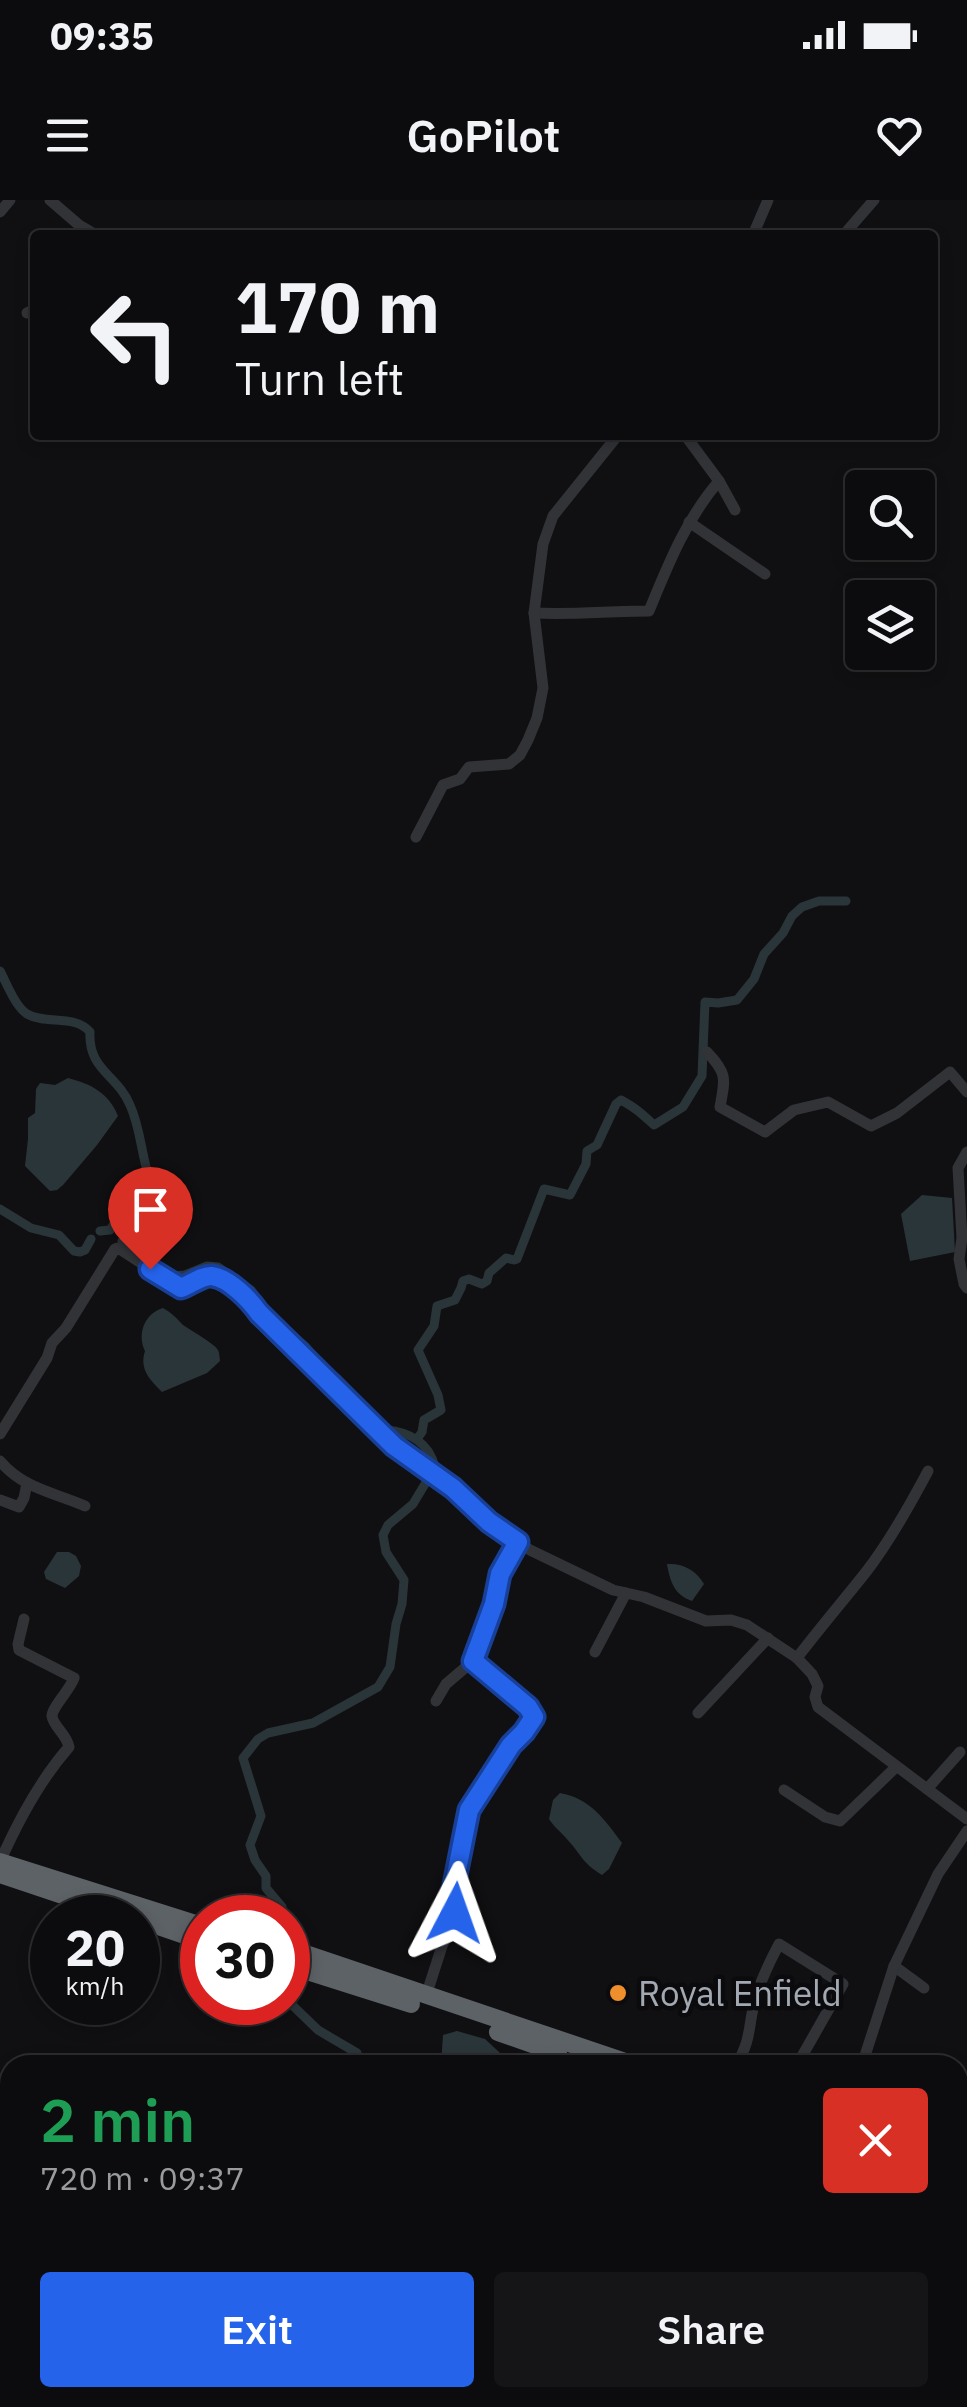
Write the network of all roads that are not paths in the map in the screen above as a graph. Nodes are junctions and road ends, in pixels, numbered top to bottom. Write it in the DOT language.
graph roads {
  1 [pos="10,200"];
  2 [pos="50,200"];
  3 [pos="768,200"];
  4 [pos="874,200"];
  5 [pos="0,212"];
  6 [pos="85,230"];
  7 [pos="755,230"];
  8 [pos="848,230"];
  9 [pos="614,440"];
  10 [pos="689,440"];
  11 [pos="719,481"];
  12 [pos="735,510"];
  13 [pos="689,522"];
  14 [pos="765,574"];
  15 [pos="534,614"];
  16 [pos="416,837"];
  17 [pos="707,1052"];
  18 [pos="967,1092"];
  19 [pos="967,1152"];
  20 [pos="967,1288"];
  21 [pos="0,1434"];
  22 [pos="0,1461"];
  23 [pos="928,1471"];
  24 [pos="26,1484"];
  25 [pos="0,1500"];
  26 [pos="86,1506"];
  27 [pos="518,1542"];
  28 [pos="626,1593"];
  29 [pos="24,1619"];
  30 [pos="768,1638"];
  31 [pos="595,1652"];
  32 [pos="797,1658"];
  33 [pos="473,1661"];
  34 [pos="436,1701"];
  35 [pos="698,1713"];
  36 [pos="960,1752"];
  37 [pos="896,1767"];
  38 [pos="927,1788"];
  39 [pos="784,1790"];
  40 [pos="967,1818"];
  41 [pos="967,1830"];
  42 [pos="0,1862"];
  43 [pos="0,1874"];
  44 [pos="64,1895"];
  45 [pos="180,1919"];
  46 [pos="310,1963"];
  47 [pos="310,1965"];
  48 [pos="894,1966"];
  49 [pos="924,1988"];
  50 [pos="426,1996"];
  51 [pos="568,2055"];
  52 [pos="604,2055"];
  53 [pos="743,2055"];
  54 [pos="802,2055"];
  55 [pos="865,2055"];
  1 -- 5 [label="street"];
  2 -- 6 [label="street"];
  3 -- 7 [label="street"];
  4 -- 8 [label="street"];
  9 -- 15 [label="street"];
  10 -- 11 [label="street"];
  11 -- 12 [label="street"];
  11 -- 13 [label="street"];
  13 -- 14 [label="street"];
  13 -- 15 [label="street"];
  15 -- 16 [label="street"];
  17 -- 18 [label="street"];
  19 -- 20 [label="street"];
  21 -- 27 [label="street"];
  22 -- 24 [label="street"];
  23 -- 32 [label="street"];
  24 -- 25 [label="street"];
  24 -- 26 [label="street"];
  27 -- 28 [label="street"];
  27 -- 33 [label="street"];
  28 -- 30 [label="street"];
  28 -- 31 [label="street"];
  29 -- 42 [label="street"];
  30 -- 32 [label="street"];
  30 -- 35 [label="street"];
  32 -- 37 [label="street"];
  33 -- 34 [label="street"];
  33 -- 50 [label="street"];
  36 -- 38 [label="street"];
  37 -- 38 [label="street"];
  37 -- 39 [label="street"];
  38 -- 40 [label="street"];
  41 -- 48 [label="street"];
  42 -- 45 [label="highway"];
  43 -- 44 [label="highway"];
  46 -- 50 [label="highway"];
  47 -- 51 [label="highway"];
  48 -- 49 [label="street"];
  48 -- 55 [label="street"];
  50 -- 52 [label="highway"];
  53 -- 54 [label="street"];
}
